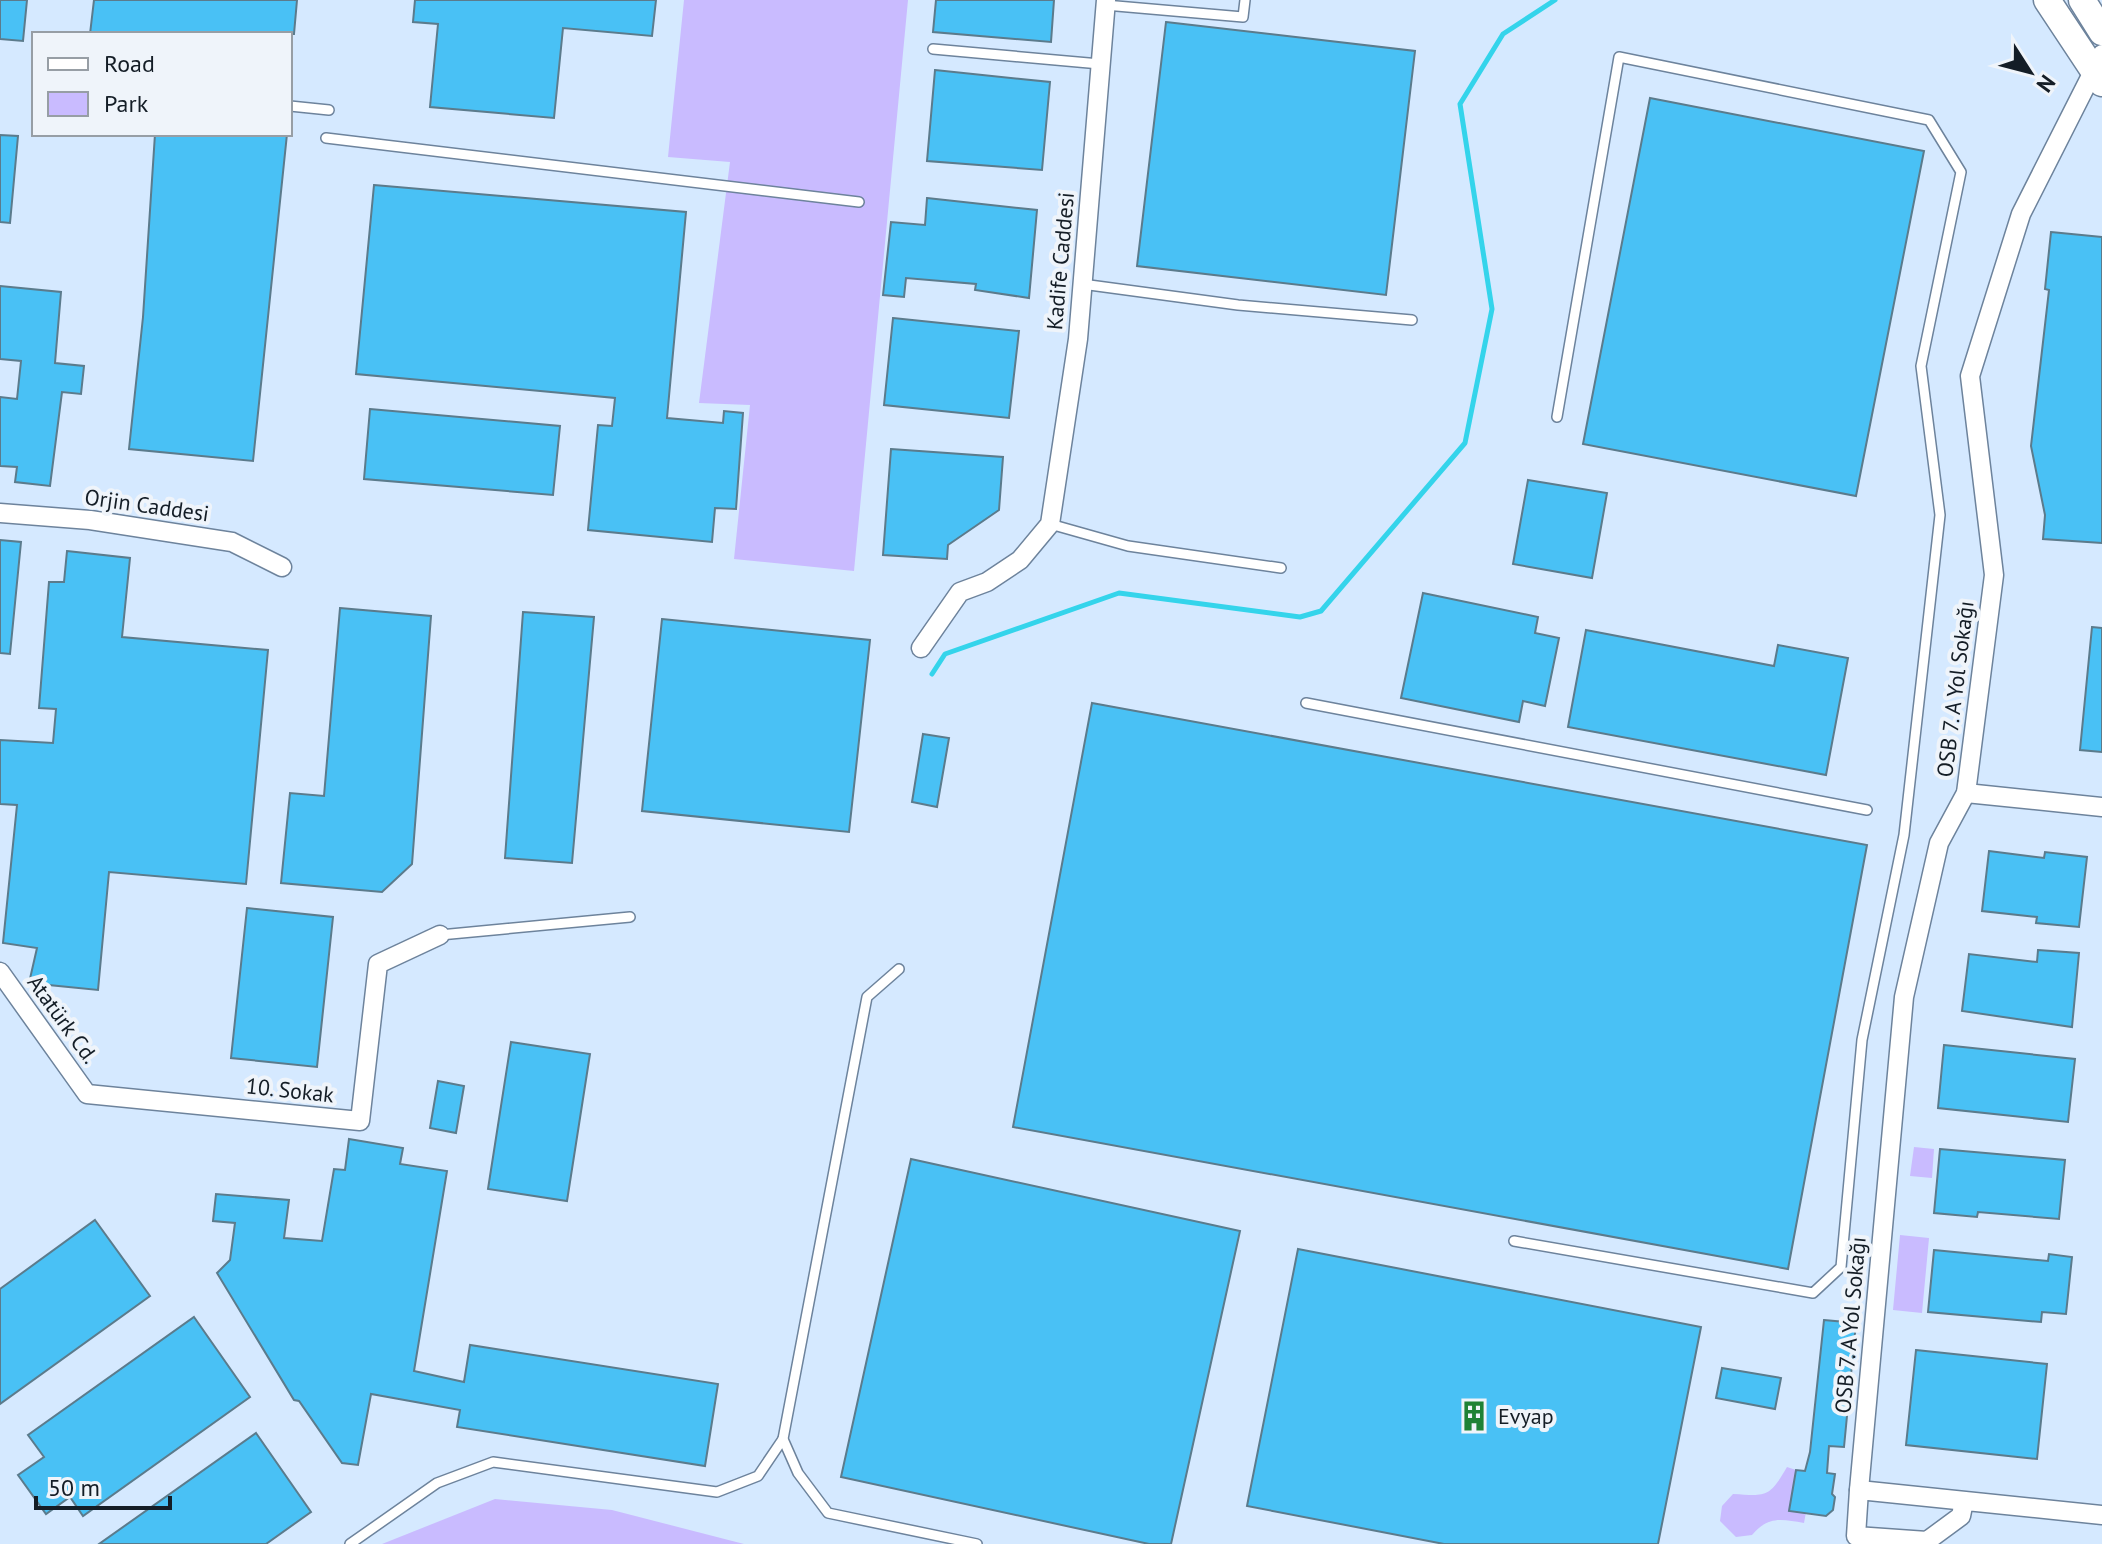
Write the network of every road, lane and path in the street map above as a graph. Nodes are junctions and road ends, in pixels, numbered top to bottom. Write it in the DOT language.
graph roads {
  1 [pos="1245,0"];
  2 [pos="2082,0"];
  3 [pos="1106,2"];
  4 [pos="2056,5"];
  5 [pos="2102,32"];
  6 [pos="933,49"];
  7 [pos="1100,64"];
  8 [pos="2099,69"];
  9 [pos="292,106"];
  10 [pos="329,110"];
  11 [pos="326,138"];
  12 [pos="859,202"];
  13 [pos="1082,284"];
  14 [pos="1412,320"];
  15 [pos="1557,417"];
  16 [pos="0,513"];
  17 [pos="1050,524"];
  18 [pos="282,567"];
  19 [pos="1281,568"];
  20 [pos="921,648"];
  21 [pos="1306,703"];
  22 [pos="1966,793"];
  23 [pos="2102,807"];
  24 [pos="1867,810"];
  25 [pos="630,917"];
  26 [pos="440,935"];
  27 [pos="899,969"];
  28 [pos="0,972"];
  29 [pos="87,1094"];
  30 [pos="1514,1241"];
  31 [pos="783,1439"];
  32 [pos="1859,1490"];
  33 [pos="1964,1501"];
  34 [pos="2102,1515"];
  35 [pos="1849,1540"];
  36 [pos="350,1544"];
  37 [pos="977,1544"];
  1 -- 3 [label="lane"];
  2 -- 5 [label="street"];
  3 -- 7 [label="street, Kadife Caddesi"];
  4 -- 8 [label="street"];
  6 -- 7 [label="lane"];
  7 -- 13 [label="street, Kadife Caddesi"];
  8 -- 22 [label="street, OSB 7. A Yol Sokağı"];
  9 -- 10 [label="lane"];
  11 -- 12 [label="lane"];
  13 -- 14 [label="lane"];
  13 -- 17 [label="street, Kadife Caddesi"];
  15 -- 30 [label="lane"];
  16 -- 18 [label="street, Orjin Caddesi"];
  17 -- 19 [label="lane"];
  17 -- 20 [label="street"];
  21 -- 24 [label="lane"];
  22 -- 23 [label="street"];
  22 -- 32 [label="street, OSB 7. A Yol Sokağı"];
  25 -- 26 [label="lane"];
  26 -- 29 [label="street, 10. Sokak"];
  27 -- 31 [label="lane"];
  28 -- 29 [label="street, Atatürk Cd."];
  31 -- 36 [label="lane"];
  31 -- 37 [label="lane"];
  32 -- 33 [label="street"];
  32 -- 35 [label="street, OSB 7. A Yol Sokağı"];
  33 -- 34 [label="street"];
  33 -- 35 [label="street"];
}
